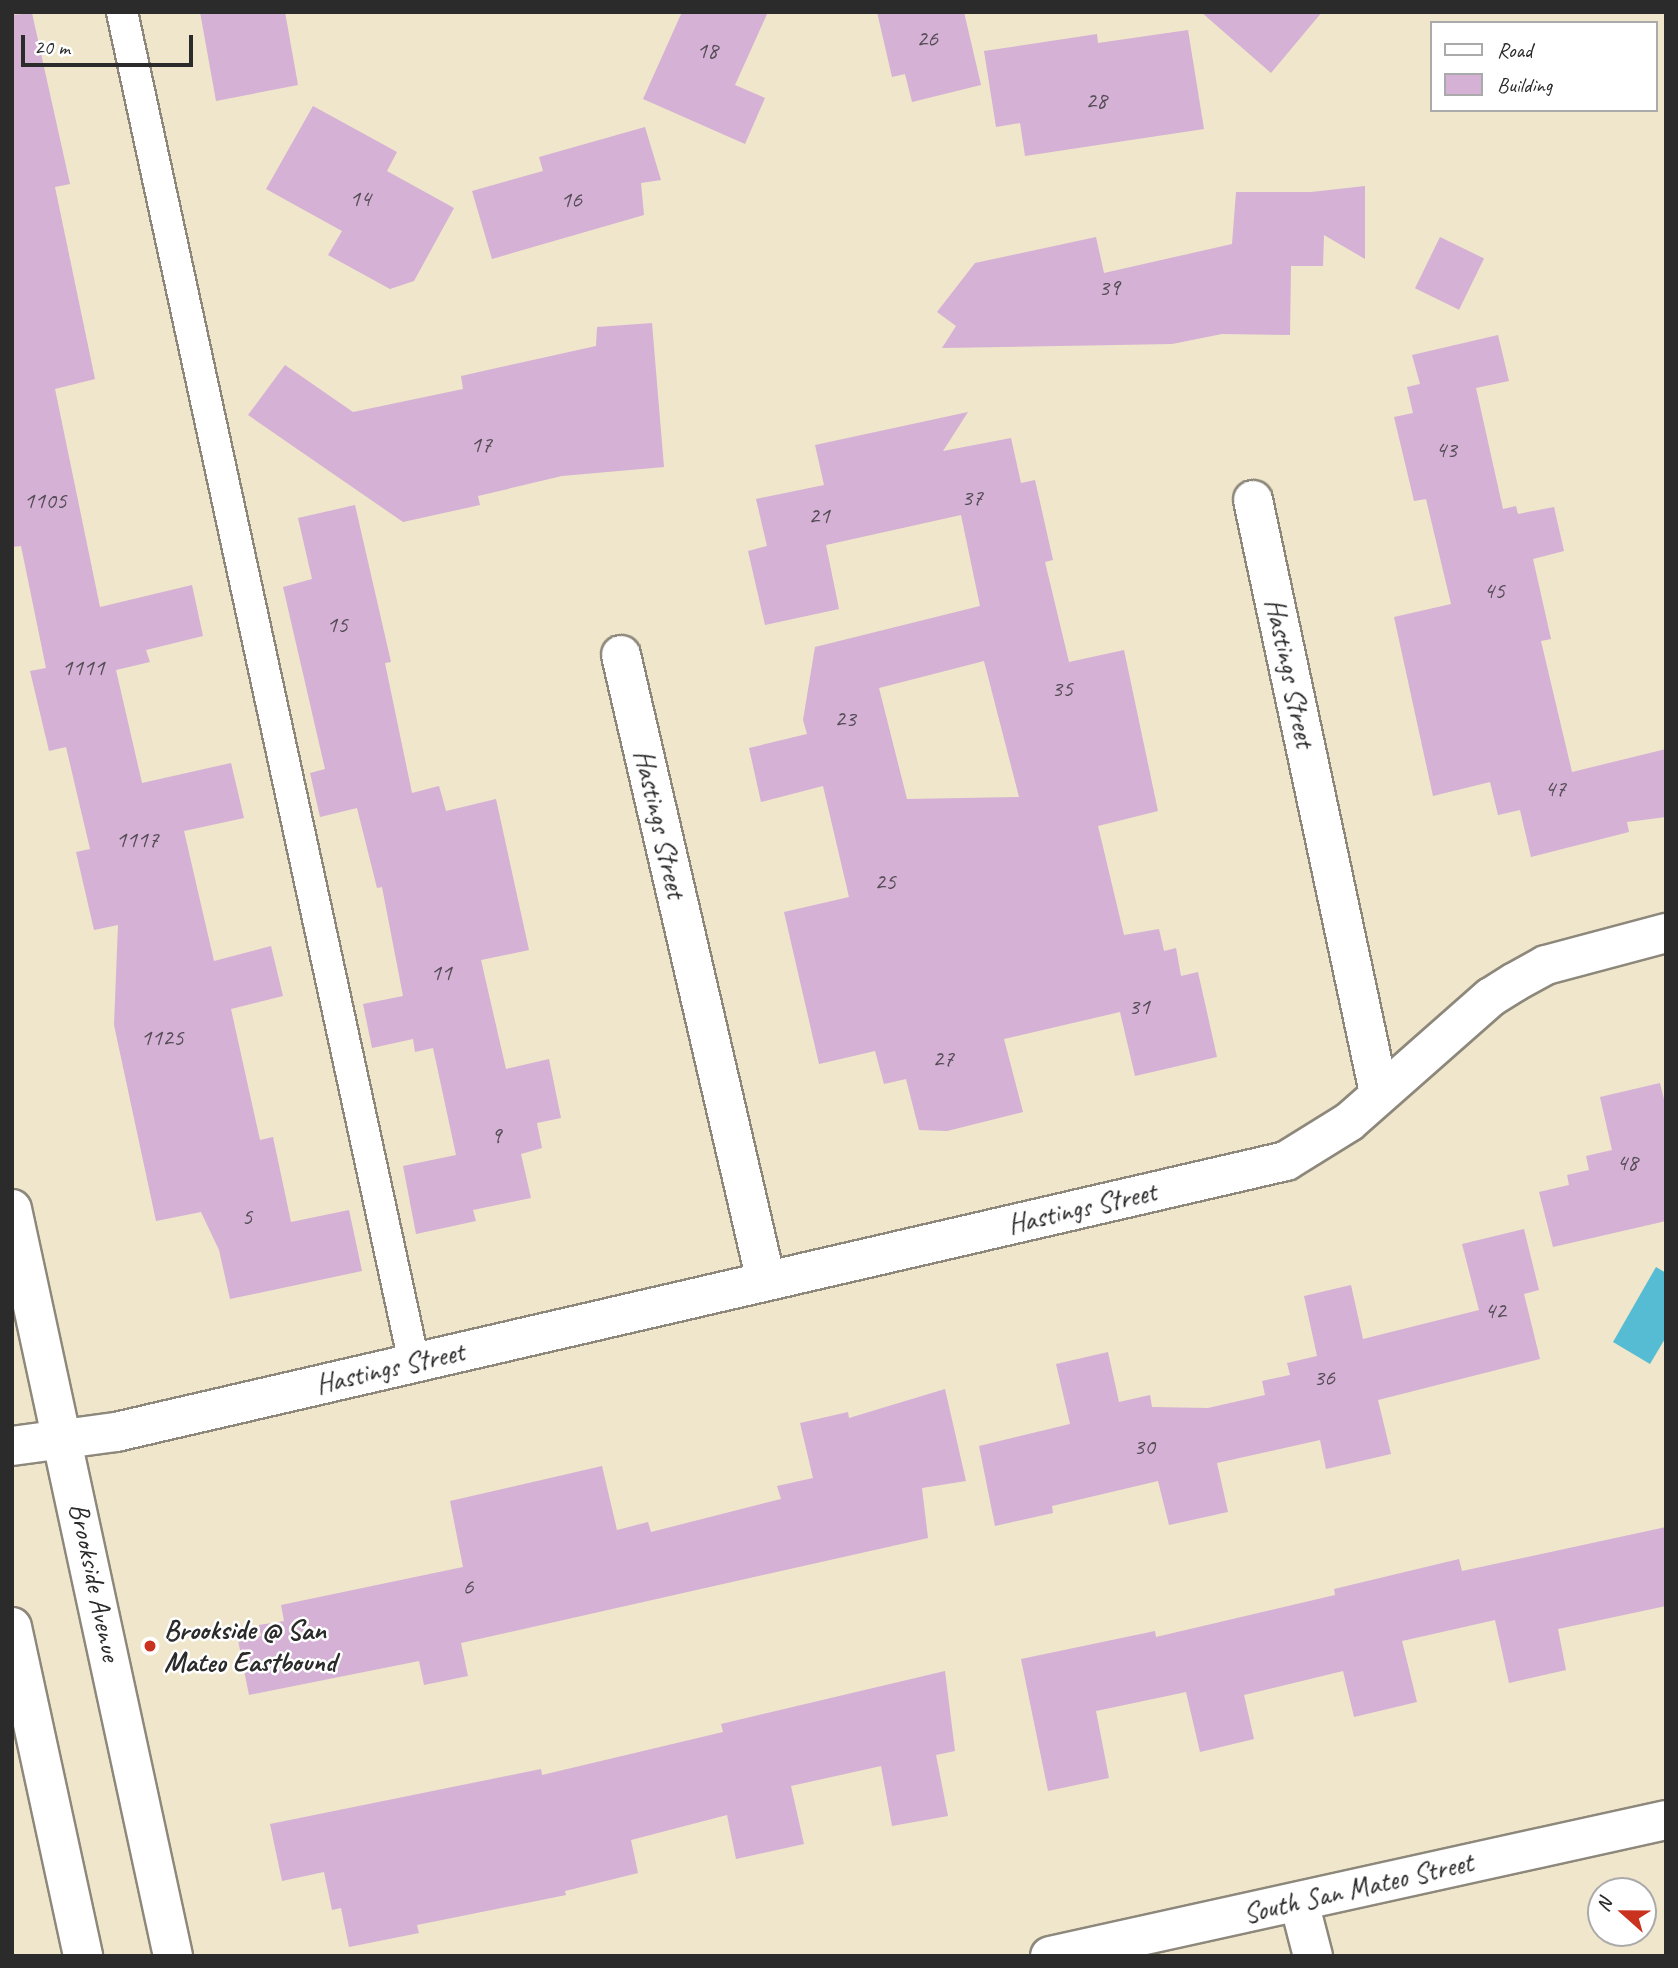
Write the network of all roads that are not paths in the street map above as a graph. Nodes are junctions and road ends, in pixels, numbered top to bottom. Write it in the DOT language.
graph roads {
  1 [pos="122,12"];
  2 [pos="1253,500"];
  3 [pos="621,655"];
  4 [pos="1666,933"];
  5 [pos="1380,1093"];
  6 [pos="12,1209"];
  7 [pos="766,1281"];
  8 [pos="414,1362"];
  9 [pos="65,1442"];
  10 [pos="12,1446"];
  11 [pos="12,1627"];
  12 [pos="1666,1820"];
  13 [pos="1299,1902"];
  14 [pos="83,1956"];
  15 [pos="173,1956"];
  16 [pos="1050,1956"];
  17 [pos="1314,1956"];
  1 -- 8 [label="lane"];
  2 -- 5 [label="street, Hastings Street"];
  3 -- 7 [label="street, Hastings Street"];
  4 -- 5 [label="street, Hastings Street"];
  5 -- 7 [label="street, Hastings Street"];
  6 -- 9 [label="street, Brookside Avenue"];
  7 -- 8 [label="street, Hastings Street"];
  8 -- 9 [label="street, Hastings Street"];
  9 -- 10 [label="street, Hastings Street"];
  9 -- 15 [label="street, Brookside Avenue"];
  11 -- 14 [label="street"];
  12 -- 13 [label="street, South San Mateo Street"];
  13 -- 16 [label="street, South San Mateo Street"];
  13 -- 17 [label="street"];
}
